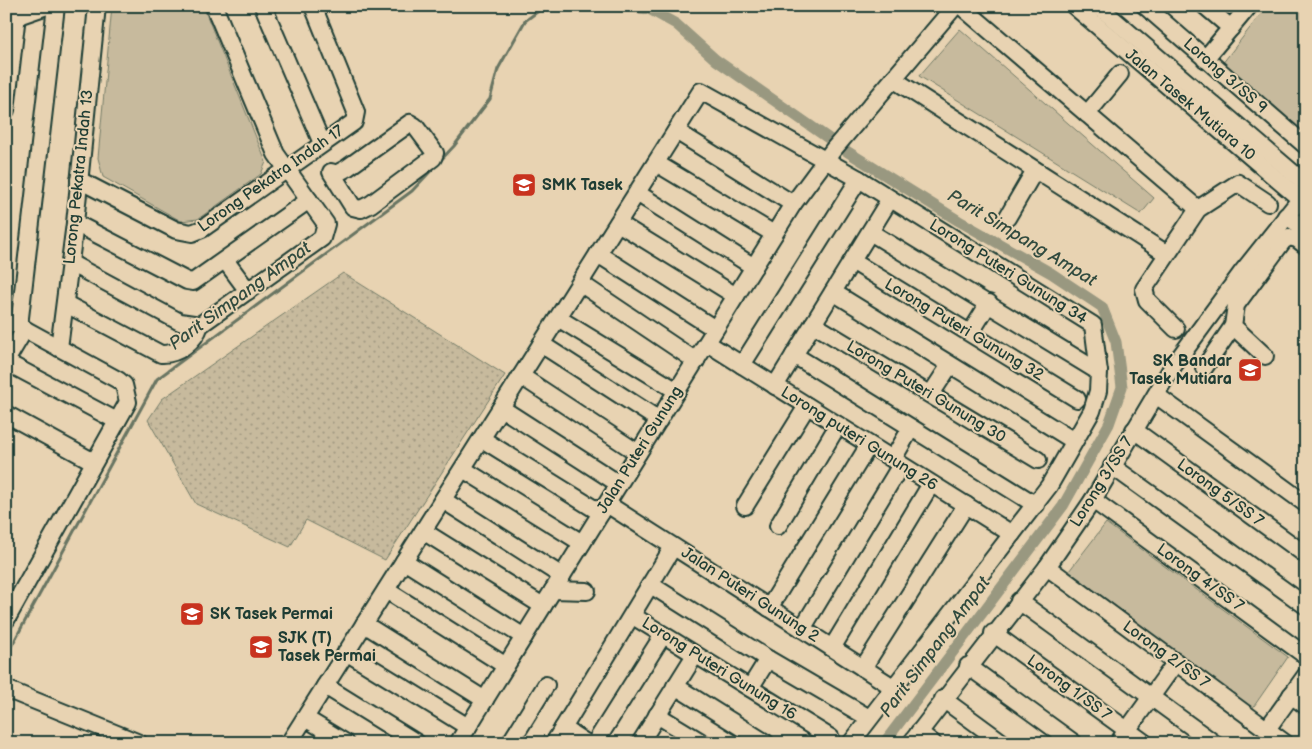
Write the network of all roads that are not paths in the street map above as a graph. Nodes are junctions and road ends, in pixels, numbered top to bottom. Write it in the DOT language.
graph roads {
  1 [pos="47,6"];
  2 [pos="56,6"];
  3 [pos="97,6"];
  4 [pos="214,6"];
  5 [pos="263,6"];
  6 [pos="313,6"];
  7 [pos="955,6"];
  8 [pos="961,6"];
  9 [pos="1074,6"];
  10 [pos="1098,6"];
  11 [pos="1145,6"];
  12 [pos="1205,6"];
  13 [pos="1249,6"];
  14 [pos="18,11"];
  15 [pos="1231,28"];
  16 [pos="1206,59"];
  17 [pos="1120,74"];
  18 [pos="893,80"];
  19 [pos="6,110"];
  20 [pos="1087,114"];
  21 [pos="676,130"];
  22 [pos="318,146"];
  23 [pos="1306,146"];
  24 [pos="833,150"];
  25 [pos="656,163"];
  26 [pos="286,168"];
  27 [pos="1035,170"];
  28 [pos="331,172"];
  29 [pos="859,179"];
  30 [pos="79,180"];
  31 [pos="1306,184"];
  32 [pos="637,193"];
  33 [pos="1304,198"];
  34 [pos="890,199"];
  35 [pos="309,200"];
  36 [pos="1268,202"];
  37 [pos="793,204"];
  38 [pos="1198,209"];
  39 [pos="1286,216"];
  40 [pos="1007,218"];
  41 [pos="75,223"];
  42 [pos="618,223"];
  43 [pos="1306,229"];
  44 [pos="870,232"];
  45 [pos="774,234"];
  46 [pos="1306,246"];
  47 [pos="598,254"];
  48 [pos="1167,254"];
  49 [pos="226,260"];
  50 [pos="852,261"];
  51 [pos="70,263"];
  52 [pos="754,267"];
  53 [pos="580,283"];
  54 [pos="248,291"];
  55 [pos="833,292"];
  56 [pos="736,296"];
  57 [pos="988,303"];
  58 [pos="66,304"];
  59 [pos="558,318"];
  60 [pos="813,324"];
  61 [pos="17,325"];
  62 [pos="200,325"];
  63 [pos="1233,326"];
  64 [pos="1176,328"];
  65 [pos="971,332"];
  66 [pos="711,336"];
  67 [pos="541,344"];
  68 [pos="59,348"];
  69 [pos="794,355"];
  70 [pos="1265,356"];
  71 [pos="696,361"];
  72 [pos="6,362"];
  73 [pos="742,365"];
  74 [pos="950,365"];
  75 [pos="1204,368"];
  76 [pos="1099,372"];
  77 [pos="521,376"];
  78 [pos="775,386"];
  79 [pos="676,392"];
  80 [pos="931,394"];
  81 [pos="1156,395"];
  82 [pos="1077,399"];
  83 [pos="808,406"];
  84 [pos="501,408"];
  85 [pos="6,414"];
  86 [pos="659,420"];
  87 [pos="117,421"];
  88 [pos="838,426"];
  89 [pos="911,428"];
  90 [pos="1134,430"];
  91 [pos="482,439"];
  92 [pos="1074,442"];
  93 [pos="869,445"];
  94 [pos="638,453"];
  95 [pos="1038,460"];
  96 [pos="94,462"];
  97 [pos="897,462"];
  98 [pos="1112,466"];
  99 [pos="463,469"];
  100 [pos="619,484"];
  101 [pos="931,484"];
  102 [pos="443,500"];
  103 [pos="1094,500"];
  104 [pos="1306,504"];
  105 [pos="966,505"];
  106 [pos="1036,505"];
  107 [pos="745,506"];
  108 [pos="604,508"];
  109 [pos="778,526"];
  110 [pos="423,531"];
  111 [pos="1012,534"];
  112 [pos="582,543"];
  113 [pos="673,547"];
  114 [pos="1306,555"];
  115 [pos="404,561"];
  116 [pos="1047,567"];
  117 [pos="562,576"];
  118 [pos="651,585"];
  119 [pos="386,590"];
  120 [pos="553,590"];
  121 [pos="587,591"];
  122 [pos="1019,602"];
  123 [pos="543,606"];
  124 [pos="1306,606"];
  125 [pos="769,608"];
  126 [pos="633,616"];
  127 [pos="6,620"];
  128 [pos="364,624"];
  129 [pos="802,629"];
  130 [pos="994,633"];
  131 [pos="663,635"];
  132 [pos="524,637"];
  133 [pos="832,648"];
  134 [pos="346,652"];
  135 [pos="696,655"];
  136 [pos="1306,656"];
  137 [pos="768,659"];
  138 [pos="1176,662"];
  139 [pos="506,666"];
  140 [pos="968,666"];
  141 [pos="863,668"];
  142 [pos="1306,675"];
  143 [pos="546,685"];
  144 [pos="325,686"];
  145 [pos="676,686"];
  146 [pos="893,687"];
  147 [pos="750,688"];
  148 [pos="6,689"];
  149 [pos="1291,696"];
  150 [pos="1151,697"];
  151 [pos="943,699"];
  152 [pos="485,700"];
  153 [pos="1306,706"];
  154 [pos="657,715"];
  155 [pos="305,718"];
  156 [pos="869,718"];
  157 [pos="468,727"];
  158 [pos="563,728"];
  159 [pos="1267,729"];
  160 [pos="1123,736"];
  161 [pos="831,738"];
  162 [pos="915,738"];
  163 [pos="139,743"];
  164 [pos="290,743"];
  165 [pos="346,743"];
  166 [pos="417,743"];
  167 [pos="458,743"];
  168 [pos="510,743"];
  169 [pos="554,743"];
  170 [pos="586,743"];
  171 [pos="595,743"];
  172 [pos="640,743"];
  173 [pos="703,743"];
  174 [pos="766,743"];
  175 [pos="851,743"];
  176 [pos="933,743"];
  177 [pos="1003,743"];
  178 [pos="1074,743"];
  179 [pos="1144,743"];
  180 [pos="1214,743"];
  181 [pos="1285,743"];
  1 -- 14 [label="street"];
  2 -- 61 [label="street"];
  3 -- 30 [label="street, Lorong Pekatra Indah 13"];
  4 -- 26 [label="street"];
  5 -- 22 [label="street"];
  6 -- 22 [label="street, Lorong Pekatra Indah 17"];
  7 -- 18 [label="street, Jalan Puteri Gunung"];
  8 -- 20 [label="street"];
  9 -- 33 [label="street, Jalan Tasek Mutiara 10"];
  10 -- 31 [label="street, Jalan Tasek Mutiara 10"];
  11 -- 16 [label="street, Lorong 3/SS 9"];
  12 -- 15 [label="street"];
  13 -- 15 [label="street"];
  14 -- 19 [label="street"];
  15 -- 16 [label="street"];
  16 -- 23 [label="street, Lorong 3/SS 9"];
  17 -- 20 [label="street"];
  18 -- 24 [label="street, Jalan Puteri Gunung"];
  18 -- 27 [label="street"];
  20 -- 38 [label="street"];
  21 -- 24 [label="street, Lorong Puteri Gunung 34"];
  21 -- 25 [label="street"];
  21 -- 37 [label="street"];
  22 -- 26 [label="street, Lorong Pekatra Indah 17"];
  22 -- 28 [label="street"];
  24 -- 29 [label="street, Lorong Puteri Gunung 34"];
  24 -- 37 [label="street, Jalan Puteri Gunung"];
  25 -- 32 [label="street"];
  25 -- 45 [label="street"];
  26 -- 30 [label="street, Lorong Pekatra Indah 17"];
  26 -- 35 [label="street"];
  27 -- 40 [label="street"];
  27 -- 48 [label="street"];
  28 -- 28 [label="street"];
  29 -- 34 [label="street, Lorong Puteri Gunung 34"];
  29 -- 73 [label="street"];
  30 -- 41 [label="street, Lorong Pekatra Indah 13"];
  32 -- 42 [label="street"];
  32 -- 52 [label="street"];
  33 -- 39 [label="street, Lorong 3/SS 7"];
  34 -- 44 [label="street"];
  34 -- 76 [label="street, Lorong Puteri Gunung 34"];
  35 -- 49 [label="street"];
  35 -- 54 [label="street"];
  36 -- 38 [label="street"];
  37 -- 45 [label="street, Jalan Puteri Gunung"];
  38 -- 48 [label="street"];
  39 -- 43 [label="street"];
  39 -- 81 [label="street, Lorong 3/SS 7"];
  41 -- 49 [label="street"];
  41 -- 51 [label="street, Lorong Pekatra Indah 13"];
  42 -- 47 [label="street"];
  42 -- 56 [label="street"];
  44 -- 50 [label="street"];
  44 -- 57 [label="street"];
  45 -- 52 [label="street, Jalan Puteri Gunung"];
  46 -- 63 [label="street"];
  47 -- 53 [label="street"];
  47 -- 66 [label="street, Lorong puteri Gunung 26"];
  48 -- 64 [label="street"];
  49 -- 54 [label="street"];
  50 -- 55 [label="street"];
  50 -- 65 [label="street, Lorong Puteri Gunung 32"];
  51 -- 58 [label="street, Lorong Pekatra Indah 13"];
  51 -- 62 [label="street"];
  52 -- 56 [label="street, Jalan Puteri Gunung"];
  53 -- 59 [label="street"];
  53 -- 71 [label="street"];
  54 -- 62 [label="street"];
  55 -- 60 [label="street"];
  55 -- 74 [label="street"];
  56 -- 66 [label="street, Jalan Puteri Gunung"];
  57 -- 65 [label="street"];
  57 -- 76 [label="street"];
  58 -- 62 [label="street"];
  58 -- 68 [label="street, Lorong Pekatra Indah 13"];
  59 -- 67 [label="street"];
  59 -- 79 [label="street"];
  60 -- 69 [label="street"];
  60 -- 80 [label="street, Lorong Puteri Gunung 30"];
  61 -- 68 [label="street"];
  61 -- 72 [label="street"];
  63 -- 70 [label="street"];
  63 -- 75 [label="street"];
  65 -- 82 [label="street, Lorong Puteri Gunung 32"];
  66 -- 71 [label="street, Jalan Puteri Gunung"];
  66 -- 73 [label="street, Lorong puteri Gunung 26"];
  67 -- 77 [label="street"];
  67 -- 86 [label="street"];
  68 -- 87 [label="street"];
  69 -- 78 [label="street"];
  69 -- 89 [label="street"];
  71 -- 79 [label="street, Jalan Puteri Gunung"];
  72 -- 87 [label="street"];
  73 -- 78 [label="street, Lorong puteri Gunung 26"];
  74 -- 80 [label="street"];
  74 -- 92 [label="street"];
  76 -- 92 [label="street, Lorong Puteri Gunung 34"];
  77 -- 84 [label="street"];
  77 -- 94 [label="street"];
  78 -- 83 [label="street, Lorong puteri Gunung 26"];
  79 -- 86 [label="street, Jalan Puteri Gunung"];
  80 -- 95 [label="street, Lorong Puteri Gunung 30"];
  81 -- 90 [label="street, Lorong 3/SS 7"];
  81 -- 104 [label="street"];
  83 -- 88 [label="street, Lorong puteri Gunung 26"];
  83 -- 107 [label="street"];
  84 -- 91 [label="street"];
  84 -- 100 [label="street"];
  85 -- 96 [label="street"];
  86 -- 94 [label="street, Jalan Puteri Gunung"];
  87 -- 96 [label="street"];
  88 -- 93 [label="street, Lorong puteri Gunung 26"];
  88 -- 109 [label="street"];
  89 -- 97 [label="street"];
  89 -- 106 [label="street"];
  90 -- 98 [label="street, Lorong 3/SS 7"];
  90 -- 114 [label="street, Lorong 5/SS 7"];
  91 -- 99 [label="street"];
  91 -- 108 [label="street, Jalan Puteri Gunung 2"];
  92 -- 106 [label="street, Lorong Puteri Gunung 34"];
  93 -- 97 [label="street, Lorong puteri Gunung 26"];
  93 -- 125 [label="street"];
  94 -- 100 [label="street, Jalan Puteri Gunung"];
  96 -- 127 [label="street"];
  97 -- 101 [label="street, Lorong puteri Gunung 26"];
  97 -- 129 [label="street"];
  98 -- 103 [label="street, Lorong 3/SS 7"];
  98 -- 124 [label="street"];
  99 -- 102 [label="street"];
  99 -- 112 [label="street"];
  100 -- 108 [label="street, Jalan Puteri Gunung"];
  101 -- 105 [label="street, Lorong puteri Gunung 26"];
  101 -- 133 [label="street"];
  102 -- 110 [label="street"];
  102 -- 117 [label="street"];
  103 -- 116 [label="street, Lorong 3/SS 7"];
  103 -- 136 [label="street, Lorong 4/SS 7"];
  105 -- 111 [label="street, Lorong puteri Gunung 26"];
  105 -- 141 [label="street"];
  106 -- 111 [label="street, Lorong Puteri Gunung 34"];
  108 -- 112 [label="street, Jalan Puteri Gunung"];
  108 -- 113 [label="street, Jalan Puteri Gunung 2"];
  110 -- 115 [label="street"];
  110 -- 123 [label="street"];
  111 -- 146 [label="street, Lorong Puteri Gunung 34"];
  112 -- 117 [label="street, Jalan Puteri Gunung"];
  113 -- 118 [label="street"];
  113 -- 125 [label="street, Jalan Puteri Gunung 2"];
  115 -- 119 [label="street"];
  115 -- 132 [label="street"];
  116 -- 122 [label="street, Lorong 3/SS 7"];
  116 -- 138 [label="street, Lorong 2/SS 7"];
  117 -- 120 [label="street, Jalan Puteri Gunung"];
  118 -- 126 [label="street"];
  118 -- 137 [label="street"];
  119 -- 128 [label="street"];
  119 -- 139 [label="street"];
  120 -- 121 [label="street"];
  120 -- 123 [label="street, Jalan Puteri Gunung"];
  122 -- 130 [label="street, Lorong 3/SS 7"];
  122 -- 150 [label="street"];
  123 -- 132 [label="street, Jalan Puteri Gunung"];
  125 -- 129 [label="street, Jalan Puteri Gunung 2"];
  126 -- 131 [label="street, Lorong Puteri Gunung 16"];
  126 -- 158 [label="street"];
  128 -- 134 [label="street"];
  128 -- 152 [label="street"];
  129 -- 133 [label="street, Jalan Puteri Gunung 2"];
  130 -- 140 [label="street, Lorong 3/SS 7"];
  130 -- 160 [label="street, Lorong 1/SS 7"];
  131 -- 135 [label="street, Lorong Puteri Gunung 16"];
  131 -- 171 [label="street"];
  132 -- 139 [label="street, Jalan Puteri Gunung"];
  133 -- 141 [label="street, Jalan Puteri Gunung 2"];
  134 -- 144 [label="street"];
  134 -- 157 [label="street"];
  135 -- 145 [label="street"];
  135 -- 147 [label="street, Lorong Puteri Gunung 16"];
  137 -- 147 [label="street"];
  137 -- 156 [label="street"];
  138 -- 150 [label="street"];
  138 -- 159 [label="street, Lorong 2/SS 7"];
  139 -- 152 [label="street, Jalan Puteri Gunung"];
  140 -- 151 [label="street, Lorong 3/SS 7"];
  140 -- 178 [label="street"];
  141 -- 146 [label="street, Jalan Puteri Gunung 2"];
  142 -- 149 [label="street"];
  143 -- 168 [label="street"];
  144 -- 155 [label="street"];
  144 -- 166 [label="street"];
  145 -- 154 [label="street"];
  145 -- 174 [label="street"];
  146 -- 156 [label="street, Lorong Puteri Gunung 34"];
  147 -- 161 [label="street, Lorong Puteri Gunung 16"];
  148 -- 163 [label="street"];
  149 -- 153 [label="street"];
  149 -- 159 [label="street"];
  150 -- 160 [label="street"];
  150 -- 180 [label="street"];
  151 -- 162 [label="street, Lorong 3/SS 7"];
  151 -- 177 [label="street"];
  152 -- 157 [label="street, Jalan Puteri Gunung"];
  154 -- 172 [label="street"];
  154 -- 173 [label="street"];
  155 -- 164 [label="street"];
  155 -- 165 [label="street"];
  156 -- 175 [label="street, Lorong Puteri Gunung 34"];
  157 -- 167 [label="street, Jalan Puteri Gunung"];
  158 -- 169 [label="street"];
  158 -- 170 [label="street"];
  159 -- 181 [label="street, Lorong 2/SS 7"];
  160 -- 179 [label="street, Lorong 1/SS 7"];
  162 -- 176 [label="street"];
}
